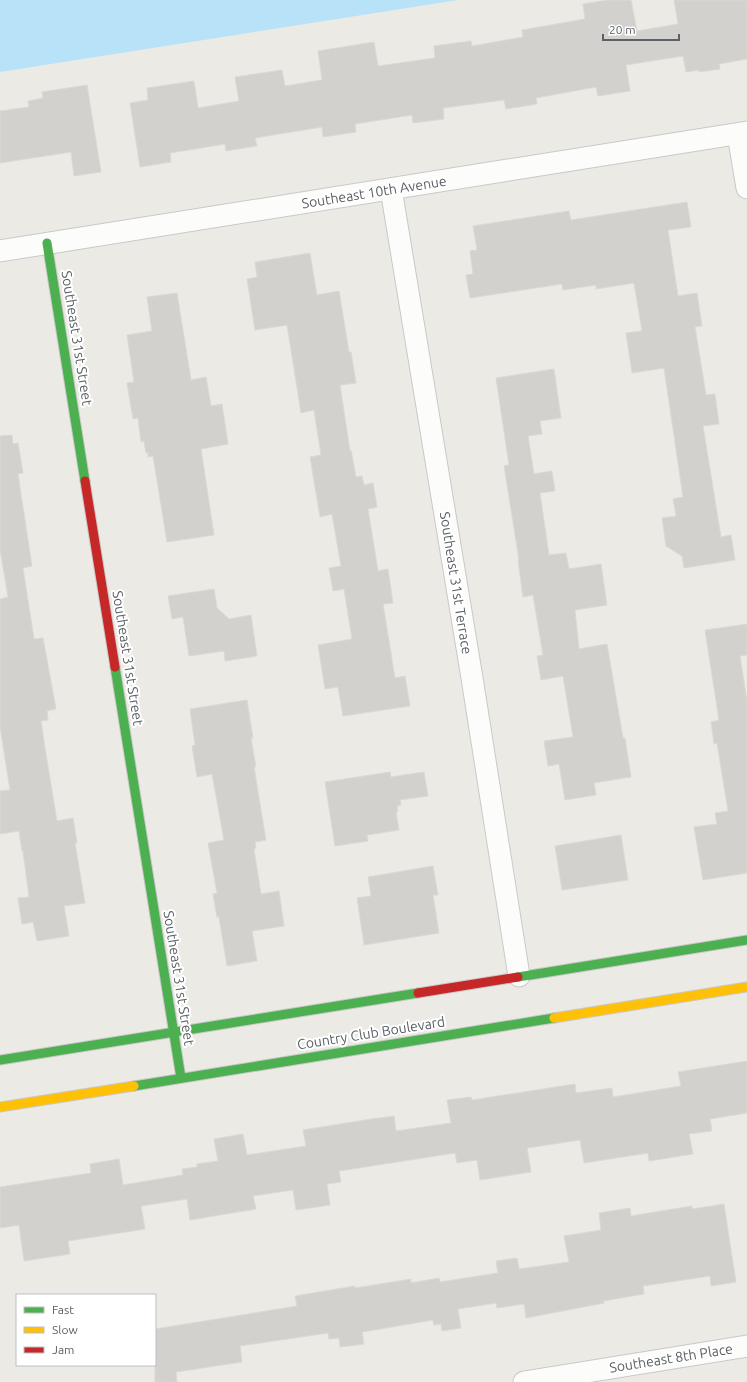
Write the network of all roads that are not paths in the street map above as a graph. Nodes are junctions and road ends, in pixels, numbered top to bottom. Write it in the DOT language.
graph roads {
  1 [pos="742,133"];
  2 [pos="747,188"];
  3 [pos="391,189"];
  4 [pos="47,243"];
  5 [pos="0,251"];
  6 [pos="747,940"];
  7 [pos="519,976"];
  8 [pos="747,987"];
  9 [pos="174,1032"];
  10 [pos="0,1060"];
  11 [pos="181,1078"];
  12 [pos="0,1107"];
  13 [pos="747,1346"];
  14 [pos="524,1382"];
  1 -- 2 [label="street"];
  1 -- 3 [label="street, Southeast 10th Avenue"];
  3 -- 4 [label="street, Southeast 10th Avenue"];
  3 -- 7 [label="street, Southeast 31st Terrace"];
  4 -- 5 [label="street, Southeast 10th Avenue"];
  4 -- 9 [label="main road, Southeast 31st Street"];
  6 -- 7 [label="main road"];
  7 -- 9 [label="main road"];
  8 -- 11 [label="main road, Country Club Boulevard"];
  9 -- 10 [label="main road"];
  9 -- 11 [label="main road, Southeast 31st Street"];
  11 -- 12 [label="main road, Country Club Boulevard"];
  13 -- 14 [label="street, Southeast 8th Place"];
}
